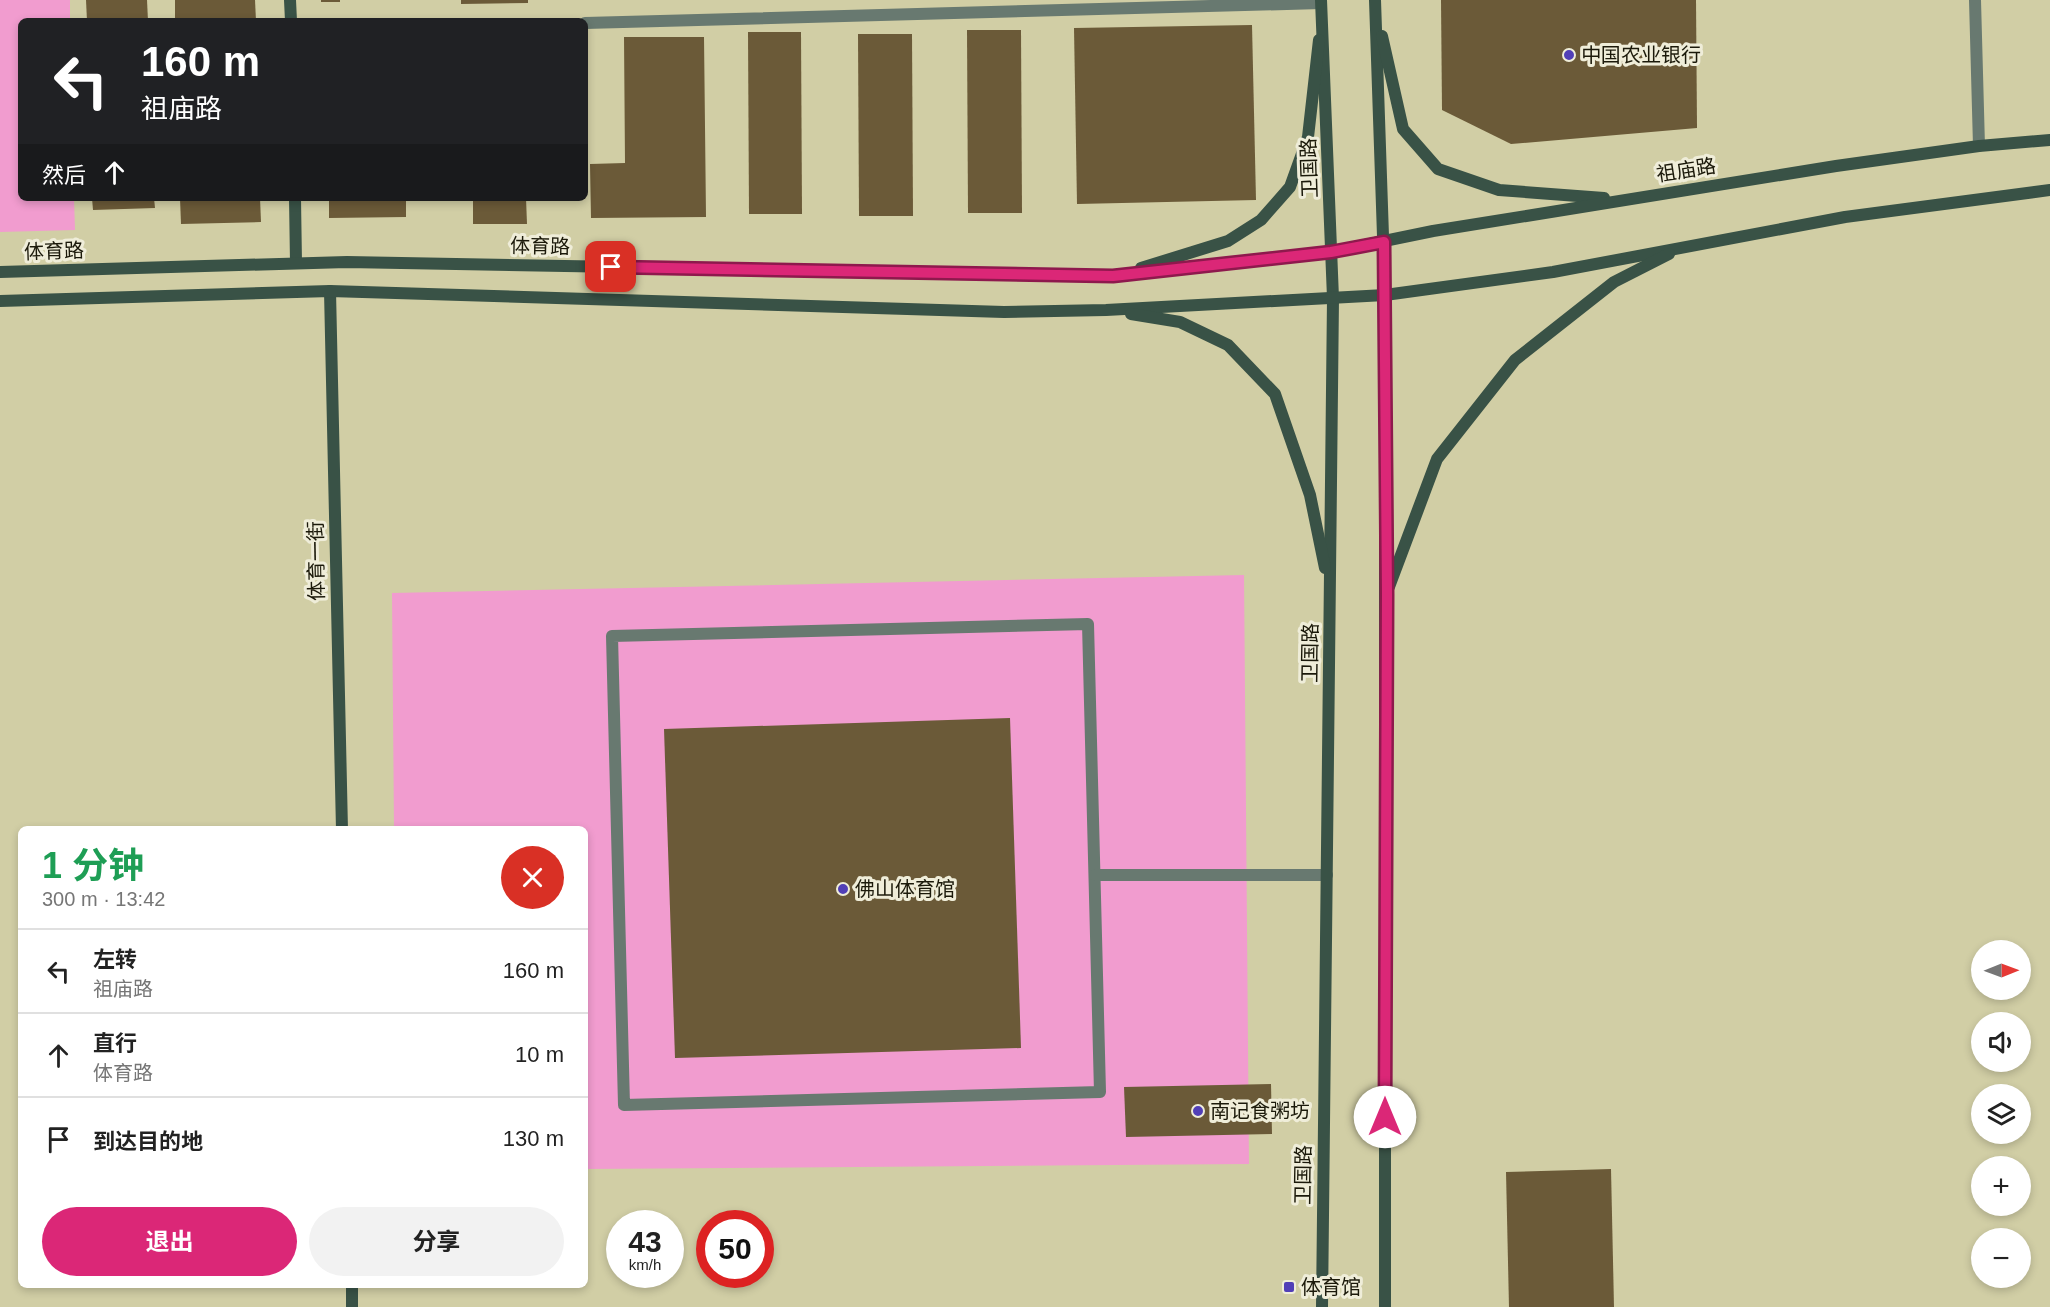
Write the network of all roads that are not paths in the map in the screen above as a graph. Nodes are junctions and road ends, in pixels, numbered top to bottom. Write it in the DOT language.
graph roads {
  1 [pos="290,0"];
  2 [pos="1975,0"];
  3 [pos="1376,3"];
  4 [pos="1322,6"];
  5 [pos="291,18"];
  6 [pos="588,23"];
  7 [pos="2050,140"];
  8 [pos="1979,146"];
  9 [pos="2050,190"];
  10 [pos="1626,199"];
  11 [pos="295,201"];
  12 [pos="1384,242"];
  13 [pos="1683,247"];
  14 [pos="1331,252"];
  15 [pos="296,263"];
  16 [pos="0,272"];
  17 [pos="1113,276"];
  18 [pos="330,291"];
  19 [pos="1385,295"];
  20 [pos="1333,298"];
  21 [pos="0,301"];
  22 [pos="1106,310"];
  23 [pos="1330,593"];
  24 [pos="1387,594"];
  25 [pos="342,826"];
  26 [pos="1095,875"];
  27 [pos="1327,875"];
  28 [pos="352,1288"];
  29 [pos="352,1307"];
  30 [pos="1322,1307"];
  31 [pos="1385,1307"];
  1 -- 5 [label="main road"];
  2 -- 8 [label="street"];
  3 -- 10 [label="main road"];
  3 -- 12 [label="main road"];
  4 -- 6 [label="street"];
  4 -- 14 [label="main road, 卫国路"];
  4 -- 17 [label="main road"];
  7 -- 8 [label="main road, 祖庙路"];
  8 -- 10 [label="main road, 祖庙路"];
  9 -- 13 [label="main road"];
  10 -- 12 [label="main road, 祖庙路"];
  11 -- 15 [label="main road"];
  12 -- 14 [label="main road, 祖庙路"];
  12 -- 19 [label="main road"];
  13 -- 19 [label="main road"];
  13 -- 24 [label="main road"];
  14 -- 17 [label="main road, 体育路"];
  14 -- 20 [label="main road, 卫国路"];
  15 -- 16 [label="main road, 体育路"];
  15 -- 17 [label="main road, 体育路"];
  18 -- 21 [label="main road"];
  18 -- 22 [label="main road"];
  18 -- 25 [label="main road, 体育一街"];
  19 -- 20 [label="main road"];
  19 -- 24 [label="main road"];
  20 -- 22 [label="main road"];
  20 -- 23 [label="main road, 卫国路"];
  22 -- 23 [label="main road"];
  23 -- 27 [label="main road, 卫国路"];
  24 -- 31 [label="main road"];
  26 -- 26 [label="street"];
  26 -- 27 [label="street"];
  27 -- 30 [label="main road, 卫国路"];
  28 -- 29 [label="main road"];
}
